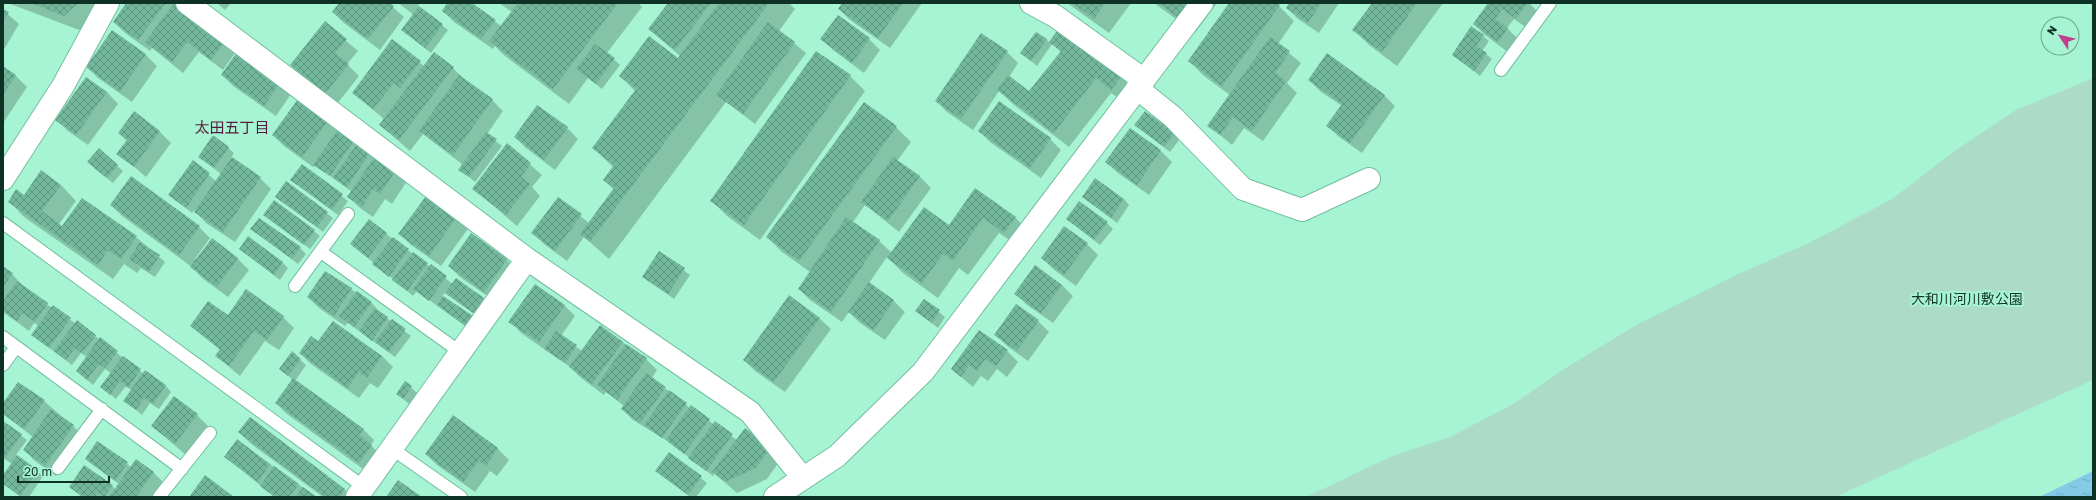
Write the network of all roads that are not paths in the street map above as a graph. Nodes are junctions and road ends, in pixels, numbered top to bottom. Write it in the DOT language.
graph roads {
  1 [pos="108,3"];
  2 [pos="187,3"];
  3 [pos="1031,3"];
  4 [pos="1202,3"];
  5 [pos="1550,3"];
  6 [pos="1501,70"];
  7 [pos="1140,84"];
  8 [pos="3,179"];
  9 [pos="1369,179"];
  10 [pos="348,214"];
  11 [pos="3,223"];
  12 [pos="321,252"];
  13 [pos="527,259"];
  14 [pos="295,286"];
  15 [pos="3,337"];
  16 [pos="16,347"];
  17 [pos="460,352"];
  18 [pos="3,365"];
  19 [pos="102,409"];
  20 [pos="210,433"];
  21 [pos="391,448"];
  22 [pos="58,468"];
  23 [pos="182,469"];
  24 [pos="802,477"];
  25 [pos="360,492"];
  26 [pos="159,497"];
  27 [pos="461,497"];
  28 [pos="774,497"];
  1 -- 8 [label="street"];
  2 -- 13 [label="street"];
  3 -- 7 [label="street"];
  4 -- 7 [label="street"];
  5 -- 6 [label="lane"];
  7 -- 9 [label="street"];
  7 -- 24 [label="street"];
  10 -- 12 [label="lane"];
  11 -- 25 [label="lane"];
  12 -- 14 [label="lane"];
  12 -- 17 [label="lane"];
  13 -- 17 [label="street"];
  13 -- 24 [label="street"];
  15 -- 16 [label="lane"];
  16 -- 18 [label="lane"];
  16 -- 19 [label="lane"];
  17 -- 21 [label="street"];
  19 -- 22 [label="lane"];
  19 -- 23 [label="lane"];
  20 -- 23 [label="lane"];
  21 -- 25 [label="street"];
  21 -- 27 [label="lane"];
  23 -- 26 [label="lane"];
  24 -- 28 [label="street"];
}
